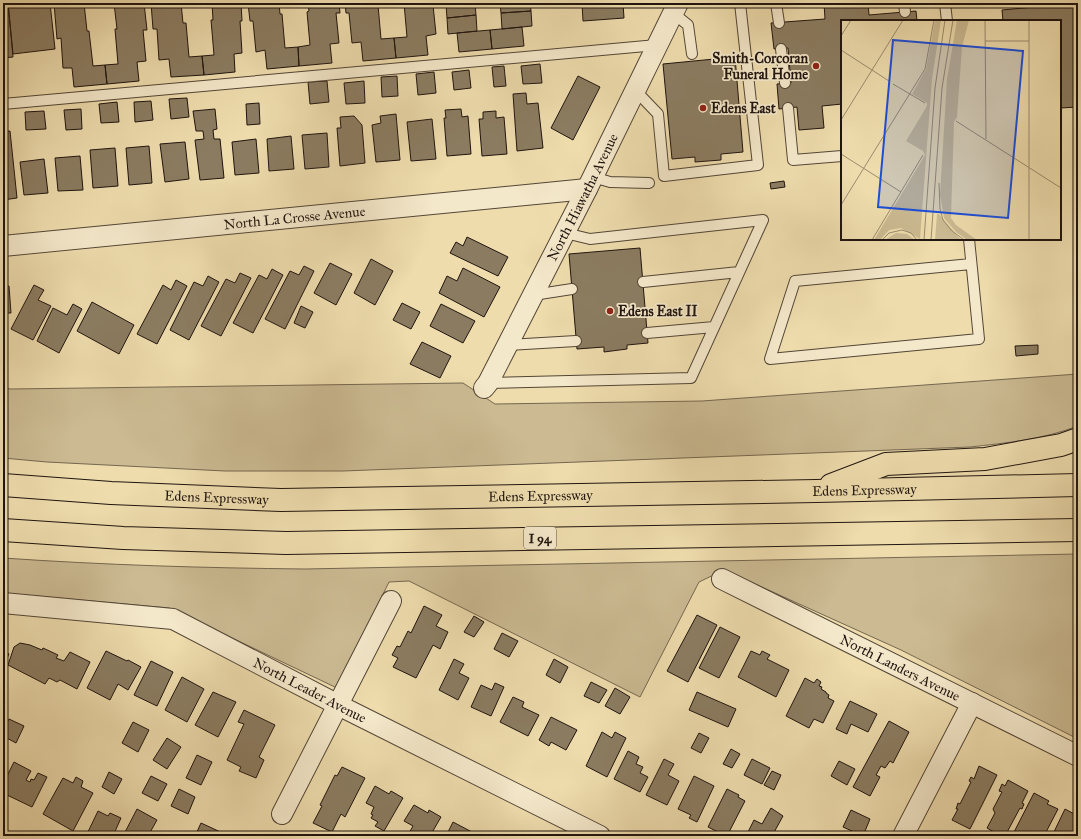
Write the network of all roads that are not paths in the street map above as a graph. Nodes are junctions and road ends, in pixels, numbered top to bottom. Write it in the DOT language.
graph roads {
  1 [pos="740,3"];
  2 [pos="776,3"];
  3 [pos="947,4"];
  4 [pos="675,8"];
  5 [pos="947,20"];
  6 [pos="779,23"];
  7 [pos="657,45"];
  8 [pos="782,49"];
  9 [pos="692,54"];
  10 [pos="785,83"];
  11 [pos="635,90"];
  12 [pos="3,104"];
  13 [pos="788,108"];
  14 [pos="841,156"];
  15 [pos="590,183"];
  16 [pos="649,183"];
  17 [pos="565,233"];
  18 [pos="969,240"];
  19 [pos="3,246"];
  20 [pos="971,264"];
  21 [pos="739,272"];
  22 [pos="643,282"];
  23 [pos="572,289"];
  24 [pos="533,295"];
  25 [pos="714,326"];
  26 [pos="648,333"];
  27 [pos="576,341"];
  28 [pos="508,345"];
  29 [pos="486,386"];
  30 [pos="1078,439"];
  31 [pos="3,485"];
  32 [pos="1078,485"];
  33 [pos="816,491"];
  34 [pos="3,530"];
  35 [pos="1078,530"];
  36 [pos="722,579"];
  37 [pos="391,601"];
  38 [pos="3,603"];
  39 [pos="972,703"];
  40 [pos="338,705"];
  41 [pos="1078,756"];
  42 [pos="282,814"];
  43 [pos="600,836"];
  44 [pos="903,836"];
  1 -- 11 [label="lane"];
  2 -- 6 [label="lane"];
  3 -- 5 [label="lane"];
  4 -- 7 [label="street, North Hiawatha Avenue"];
  4 -- 9 [label="lane"];
  7 -- 11 [label="street, North Hiawatha Avenue"];
  7 -- 12 [label="lane"];
  8 -- 10 [label="lane"];
  11 -- 15 [label="street, North Hiawatha Avenue"];
  13 -- 14 [label="lane"];
  15 -- 16 [label="lane"];
  15 -- 17 [label="street, North Hiawatha Avenue"];
  15 -- 19 [label="street, North La Crosse Avenue"];
  17 -- 21 [label="lane"];
  17 -- 24 [label="street, North Hiawatha Avenue"];
  18 -- 20 [label="lane"];
  20 -- 20 [label="lane"];
  21 -- 22 [label="lane"];
  21 -- 25 [label="lane"];
  23 -- 24 [label="lane"];
  24 -- 28 [label="street, North Hiawatha Avenue"];
  25 -- 26 [label="lane"];
  25 -- 29 [label="lane"];
  27 -- 28 [label="lane"];
  28 -- 29 [label="street, North Hiawatha Avenue"];
  30 -- 33 [label="highway"];
  31 -- 33 [label="highway, Edens Expressway"];
  32 -- 33 [label="highway, Edens Expressway"];
  34 -- 35 [label="highway, I 94"];
  36 -- 39 [label="street, North Landers Avenue"];
  37 -- 40 [label="street"];
  38 -- 40 [label="street, North Leader Avenue"];
  39 -- 41 [label="street, North Landers Avenue"];
  39 -- 44 [label="street"];
  40 -- 42 [label="street"];
  40 -- 43 [label="street, North Leader Avenue"];
}
